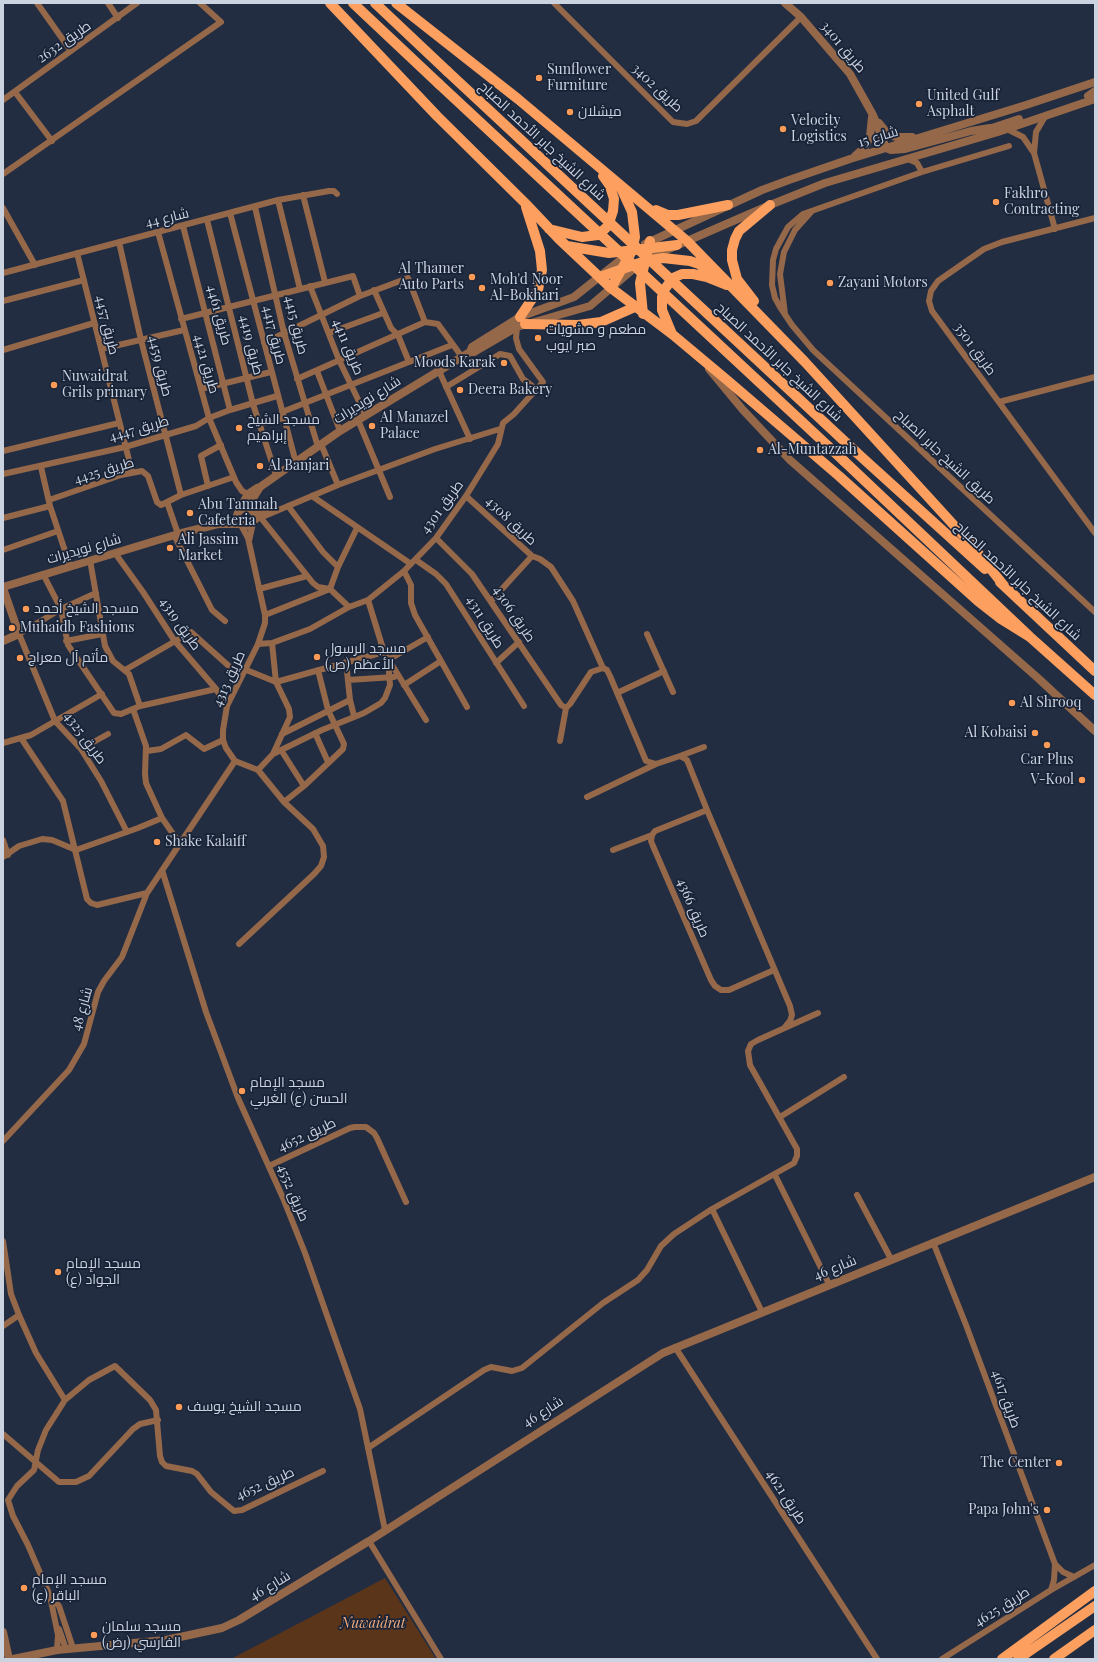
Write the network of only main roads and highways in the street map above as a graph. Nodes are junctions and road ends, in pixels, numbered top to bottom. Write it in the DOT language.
graph roads {
  1 [pos="330,3"];
  2 [pos="353,3"];
  3 [pos="375,3"];
  4 [pos="396,3"];
  5 [pos="596,166"];
  6 [pos="618,184"];
  7 [pos="635,197"];
  8 [pos="525,203"];
  9 [pos="770,205"];
  10 [pos="728,206"];
  11 [pos="549,229"];
  12 [pos="649,245"];
  13 [pos="677,245"];
  14 [pos="567,246"];
  15 [pos="632,251"];
  16 [pos="644,261"];
  17 [pos="622,268"];
  18 [pos="600,277"];
  19 [pos="728,285"];
  20 [pos="611,288"];
  21 [pos="635,307"];
  22 [pos="643,314"];
  23 [pos="672,334"];
  24 [pos="805,362"];
  25 [pos="1005,587"];
  26 [pos="1030,637"];
  27 [pos="1095,671"];
  28 [pos="1095,695"];
  29 [pos="1095,1592"];
  30 [pos="1095,1606"];
  31 [pos="1095,1630"];
  32 [pos="1095,1638"];
  33 [pos="1002,1659"];
  34 [pos="1018,1659"];
  35 [pos="1054,1659"];
  36 [pos="1058,1659"];
  1 -- 8 [label="main road"];
  2 -- 26 [label="main road, bridge"];
  3 -- 25 [label="main road, شارع الشيخ جابر الأحمد الصباح, bridge"];
  4 -- 5 [label="main road, شارع الشيخ جابر الأحمد الصباح"];
  5 -- 6 [label="main road"];
  5 -- 11 [label="main road"];
  6 -- 7 [label="main road"];
  6 -- 15 [label="main road"];
  7 -- 10 [label="main road"];
  7 -- 19 [label="main road"];
  8 -- 11 [label="main road"];
  8 -- 21 [label="main road"];
  9 -- 24 [label="main road"];
  11 -- 14 [label="main road"];
  12 -- 13 [label="main road"];
  12 -- 15 [label="main road"];
  12 -- 16 [label="main road"];
  14 -- 15 [label="main road"];
  14 -- 18 [label="main road"];
  15 -- 17 [label="main road"];
  16 -- 17 [label="main road"];
  16 -- 19 [label="main road"];
  16 -- 22 [label="main road"];
  17 -- 18 [label="main road"];
  17 -- 20 [label="main road"];
  18 -- 20 [label="main road"];
  19 -- 23 [label="main road"];
  19 -- 24 [label="main road"];
  20 -- 21 [label="main road"];
  21 -- 22 [label="main road"];
  22 -- 23 [label="main road"];
  23 -- 26 [label="main road"];
  24 -- 25 [label="main road"];
  25 -- 27 [label="main road, شارع الشيخ جابر الأحمد الصباح"];
  26 -- 28 [label="main road"];
  29 -- 33 [label="main road"];
  30 -- 34 [label="main road"];
  31 -- 35 [label="main road"];
  32 -- 36 [label="main road"];
}
